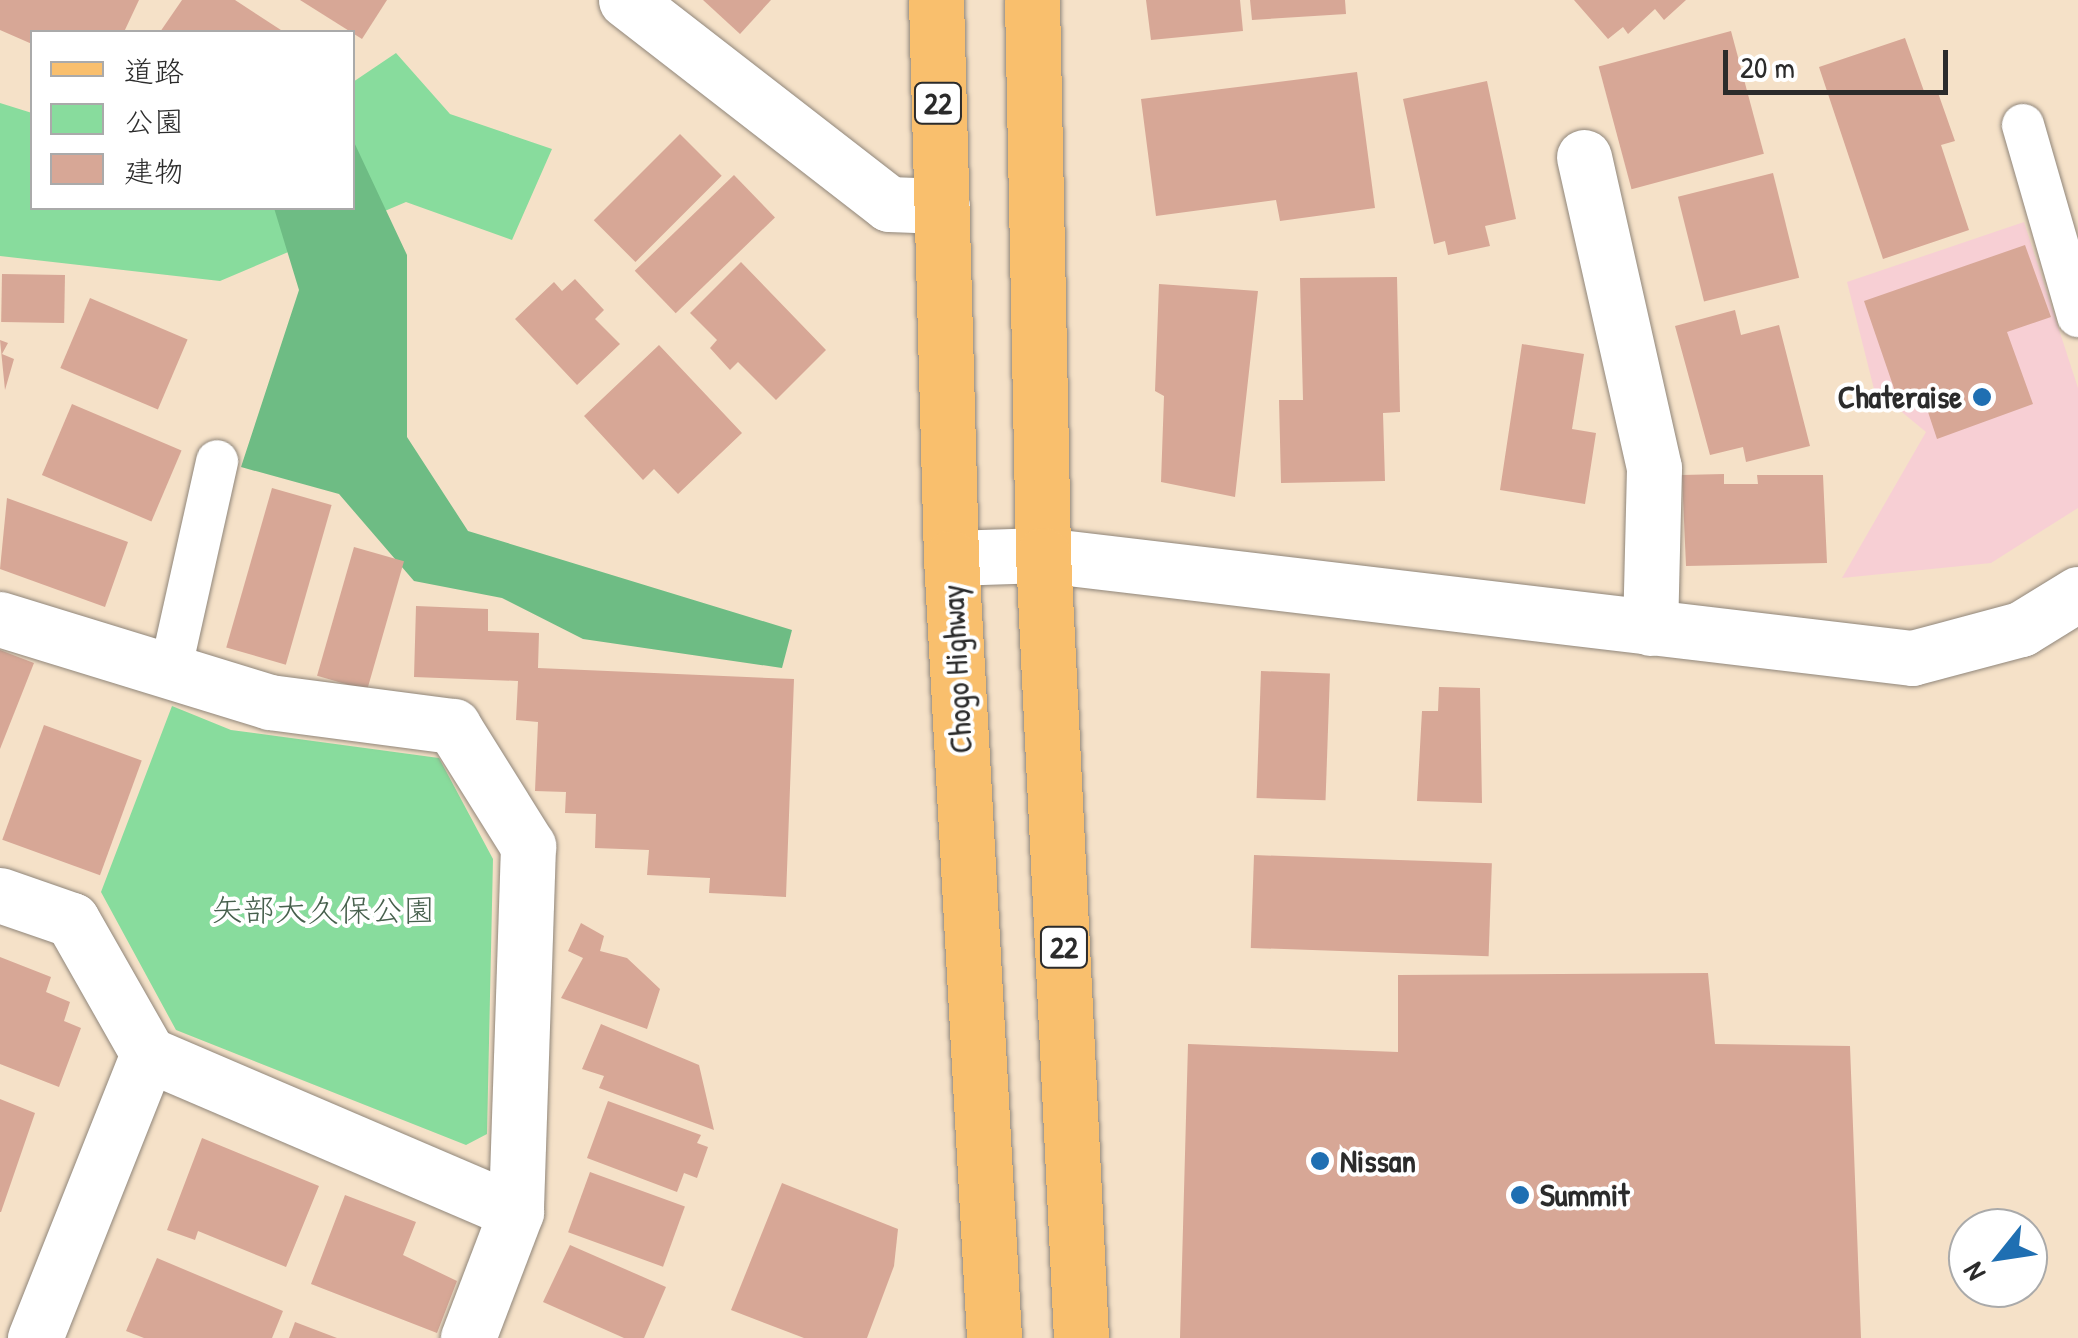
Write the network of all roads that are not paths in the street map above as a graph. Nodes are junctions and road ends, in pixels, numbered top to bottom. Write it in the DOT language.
graph roads {
  1 [pos="626,0"];
  2 [pos="936,0"];
  3 [pos="1032,0"];
  4 [pos="2023,125"];
  5 [pos="1584,157"];
  6 [pos="942,206"];
  7 [pos="2078,316"];
  8 [pos="217,461"];
  9 [pos="1043,556"];
  10 [pos="950,558"];
  11 [pos="2078,594"];
  12 [pos="0,619"];
  13 [pos="1650,628"];
  14 [pos="170,672"];
  15 [pos="0,895"];
  16 [pos="148,1054"];
  17 [pos="516,1212"];
  18 [pos="35,1338"];
  19 [pos="468,1338"];
  20 [pos="994,1338"];
  21 [pos="1082,1338"];
  1 -- 6 [label="street"];
  2 -- 6 [label="main road, Chogo Highway / 22"];
  3 -- 9 [label="main road, 22"];
  4 -- 7 [label="lane"];
  5 -- 13 [label="street"];
  6 -- 10 [label="main road, Chogo Highway / 22"];
  8 -- 14 [label="lane"];
  9 -- 10 [label="street"];
  9 -- 13 [label="street"];
  9 -- 21 [label="main road, 22"];
  10 -- 20 [label="main road, Chogo Highway / 22"];
  11 -- 13 [label="street"];
  12 -- 14 [label="street"];
  14 -- 17 [label="street"];
  15 -- 16 [label="street"];
  16 -- 17 [label="street"];
  16 -- 18 [label="street"];
  17 -- 19 [label="street"];
}
